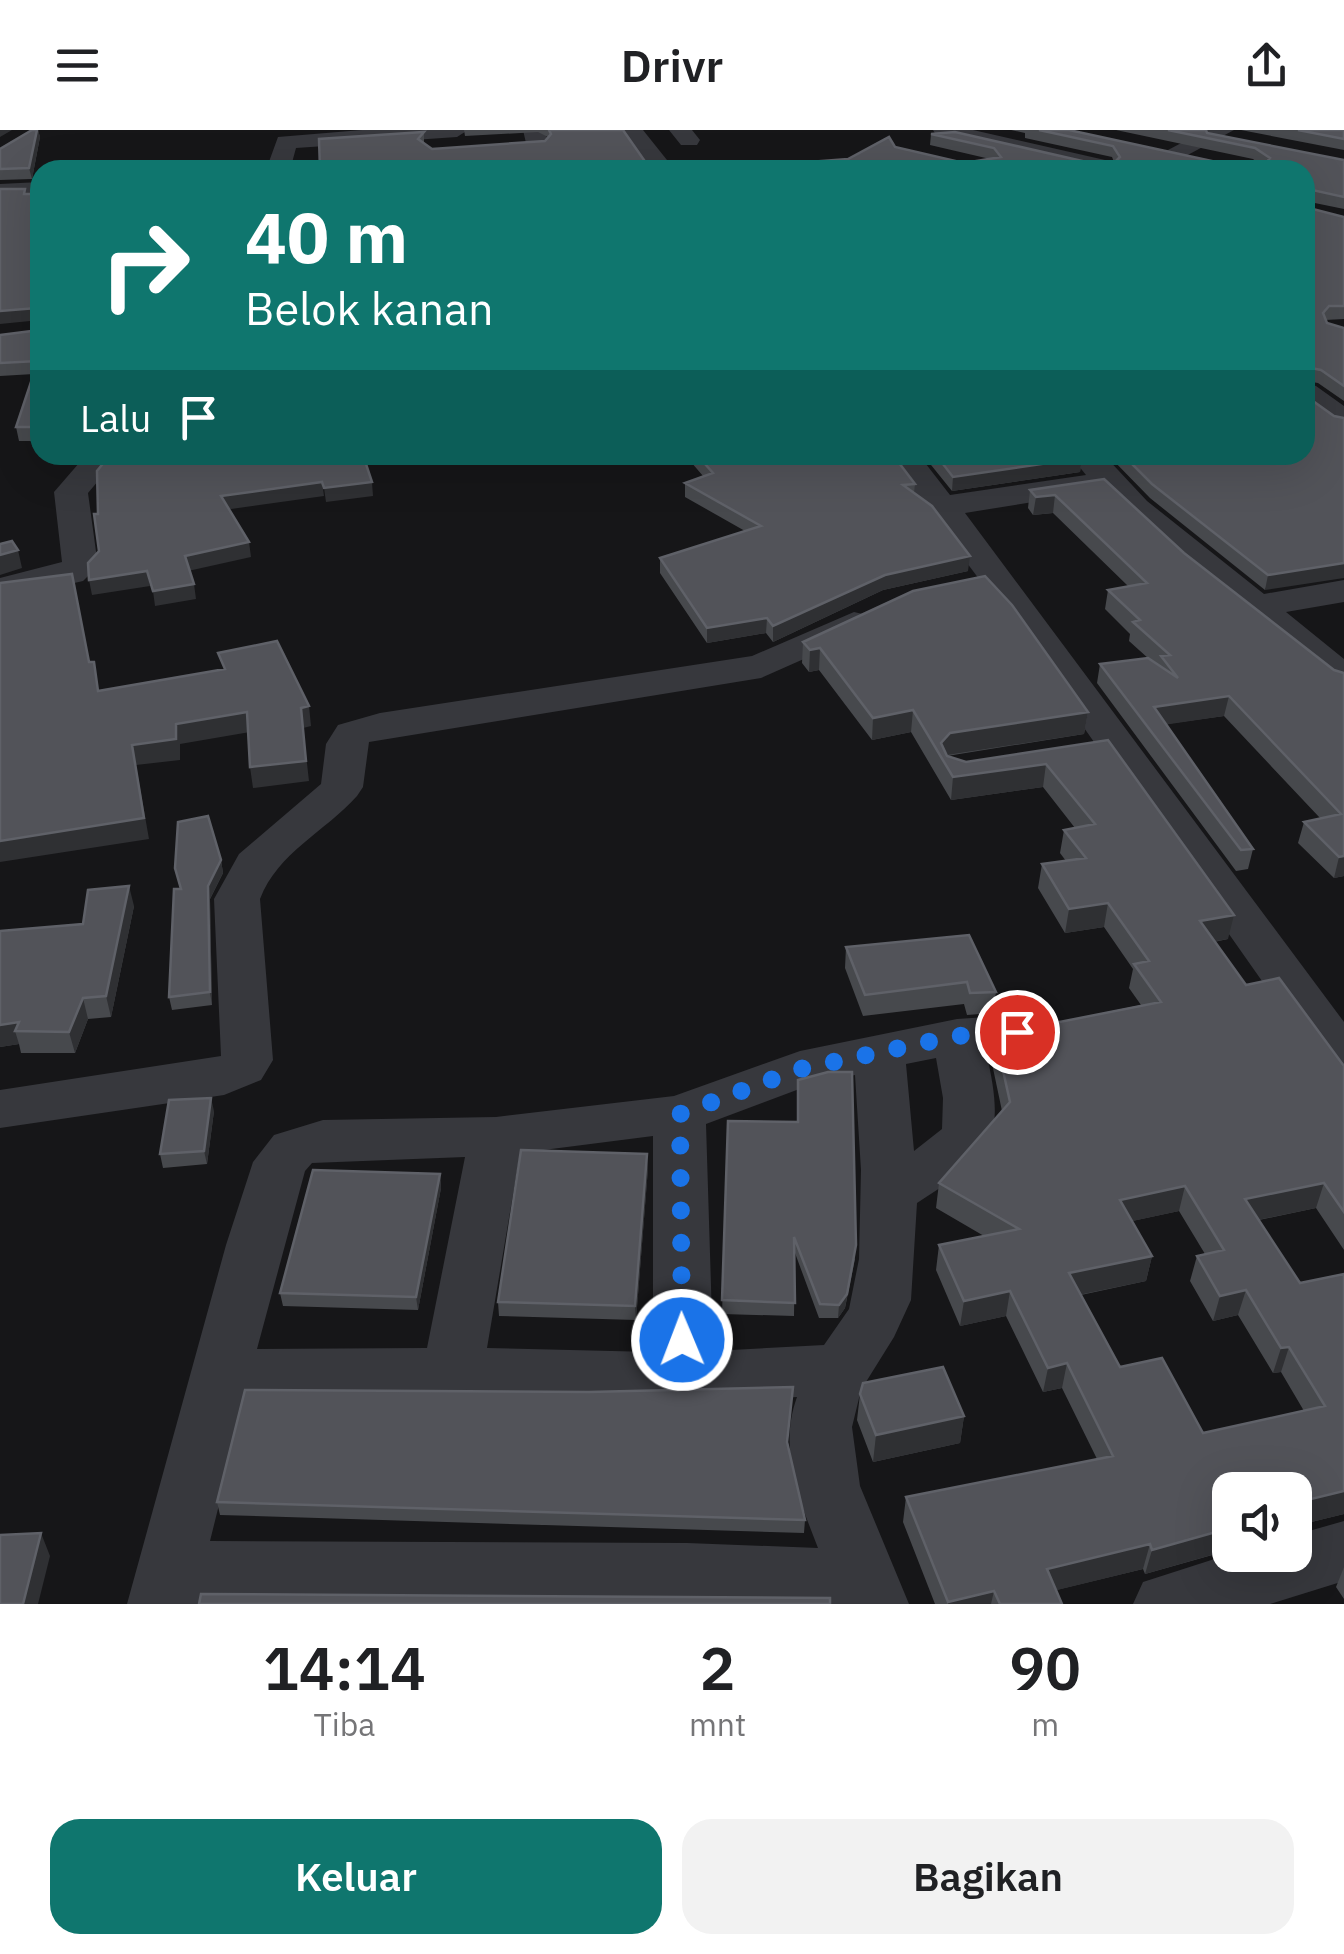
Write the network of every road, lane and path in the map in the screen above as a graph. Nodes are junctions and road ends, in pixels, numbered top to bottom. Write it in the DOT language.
graph roads {
  1 [pos="457,130"];
  2 [pos="632,130"];
  3 [pos="944,130"];
  4 [pos="1218,132"];
  5 [pos="328,134"];
  6 [pos="531,139"];
  7 [pos="1147,142"];
  8 [pos="1251,142"];
  9 [pos="479,146"];
  10 [pos="433,149"];
  11 [pos="1184,150"];
  12 [pos="280,160"];
  13 [pos="548,160"];
  14 [pos="654,160"];
  15 [pos="1075,160"];
  16 [pos="1163,160"];
  17 [pos="1209,160"];
  18 [pos="30,190"];
  19 [pos="0,191"];
  20 [pos="1315,399"];
  21 [pos="1344,420"];
  22 [pos="95,465"];
  23 [pos="910,465"];
  24 [pos="1097,468"];
  25 [pos="945,506"];
  26 [pos="0,589"];
  27 [pos="1344,591"];
  28 [pos="884,607"];
  29 [pos="1254,607"];
  30 [pos="1344,678"];
  31 [pos="1017,1032"];
  32 [pos="956,1036"];
  33 [pos="879,1052"];
  34 [pos="1344,1059"];
  35 [pos="0,1109"];
  36 [pos="680,1114"];
  37 [pos="496,1137"];
  38 [pos="890,1193"];
  39 [pos="840,1369"];
  40 [pos="452,1373"];
  41 [pos="219,1375"];
  42 [pos="683,1378"];
  43 [pos="1344,1551"];
  44 [pos="167,1588"];
  45 [pos="870,1592"];
  46 [pos="1167,1604"];
  1 -- 5 [label="street"];
  2 -- 14 [label="street"];
  3 -- 15 [label="street"];
  4 -- 8 [label="street"];
  4 -- 11 [label="street"];
  5 -- 12 [label="street"];
  6 -- 13 [label="street"];
  7 -- 11 [label="street"];
  9 -- 10 [label="street"];
  11 -- 16 [label="street"];
  11 -- 17 [label="street"];
  18 -- 19 [label="street"];
  20 -- 21 [label="street"];
  22 -- 26 [label="street"];
  23 -- 25 [label="street"];
  24 -- 25 [label="street"];
  24 -- 29 [label="street"];
  25 -- 34 [label="street"];
  27 -- 29 [label="street"];
  28 -- 35 [label="street"];
  29 -- 30 [label="street"];
  31 -- 32 [label="street"];
  32 -- 33 [label="street"];
  32 -- 38 [label="street"];
  33 -- 36 [label="street"];
  33 -- 38 [label="street"];
  36 -- 37 [label="street"];
  36 -- 42 [label="street"];
  37 -- 40 [label="street"];
  37 -- 41 [label="street"];
  38 -- 39 [label="street"];
  39 -- 42 [label="street"];
  39 -- 45 [label="street"];
  40 -- 41 [label="street"];
  40 -- 42 [label="street"];
  41 -- 44 [label="street"];
  43 -- 46 [label="street"];
  44 -- 45 [label="street"];
}
